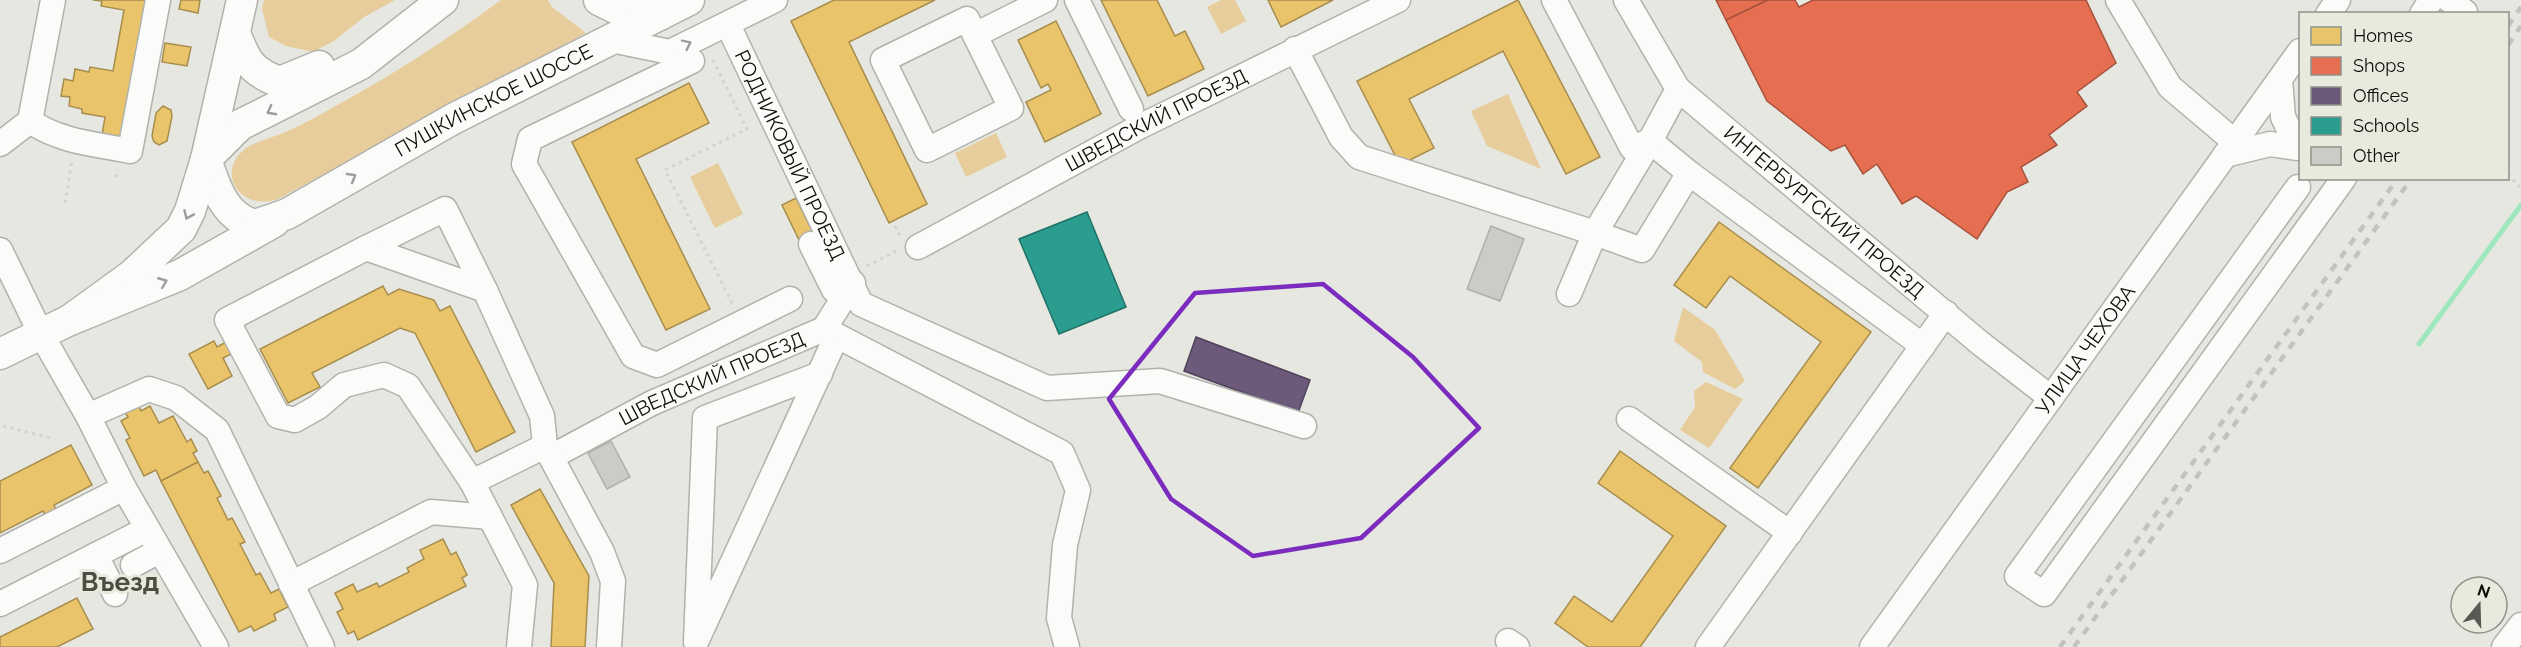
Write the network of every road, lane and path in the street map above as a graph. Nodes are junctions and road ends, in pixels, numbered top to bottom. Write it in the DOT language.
graph roads {
  1 [pos="52,0"];
  2 [pos="158,0"];
  3 [pos="242,0"];
  4 [pos="437,0"];
  5 [pos="443,0"];
  6 [pos="599,0"];
  7 [pos="690,0"];
  8 [pos="775,0"];
  9 [pos="1045,0"];
  10 [pos="1077,0"];
  11 [pos="1398,0"];
  12 [pos="1554,0"];
  13 [pos="1626,0"];
  14 [pos="2118,0"];
  15 [pos="2449,0"];
  16 [pos="2465,12"];
  17 [pos="660,15"];
  18 [pos="728,25"];
  19 [pos="235,33"];
  20 [pos="975,35"];
  21 [pos="611,40"];
  22 [pos="1295,49"];
  23 [pos="2299,54"];
  24 [pos="701,57"];
  25 [pos="2280,80"];
  26 [pos="1678,89"];
  27 [pos="1131,109"];
  28 [pos="30,121"];
  29 [pos="75,141"];
  30 [pos="1650,141"];
  31 [pos="0,144"];
  32 [pos="2230,149"];
  33 [pos="2299,149"];
  34 [pos="206,159"];
  35 [pos="118,169"];
  36 [pos="1689,173"];
  37 [pos="2509,175"];
  38 [pos="117,177"];
  39 [pos="2341,180"];
  40 [pos="2298,187"];
  41 [pos="2521,188"];
  42 [pos="65,203"];
  43 [pos="294,210"];
  44 [pos="895,226"];
  45 [pos="1595,233"];
  46 [pos="811,244"];
  47 [pos="918,247"];
  48 [pos="366,248"];
  49 [pos="0,250"];
  50 [pos="845,283"];
  51 [pos="485,290"];
  52 [pos="1569,294"];
  53 [pos="790,299"];
  54 [pos="1946,313"];
  55 [pos="70,320"];
  56 [pos="742,323"];
  57 [pos="830,333"];
  58 [pos="41,334"];
  59 [pos="1923,346"];
  60 [pos="0,354"];
  61 [pos="820,374"];
  62 [pos="2051,398"];
  63 [pos="88,416"];
  64 [pos="1629,418"];
  65 [pos="3,426"];
  66 [pos="1304,426"];
  67 [pos="51,438"];
  68 [pos="549,451"];
  69 [pos="472,482"];
  70 [pos="124,488"];
  71 [pos="490,517"];
  72 [pos="147,529"];
  73 [pos="1790,533"];
  74 [pos="0,551"];
  75 [pos="159,551"];
  76 [pos="96,555"];
  77 [pos="133,565"];
  78 [pos="291,584"];
  79 [pos="115,594"];
  80 [pos="0,604"];
  81 [pos="2521,625"];
  82 [pos="216,647"];
  83 [pos="322,647"];
  84 [pos="519,647"];
  85 [pos="609,647"];
  86 [pos="1067,647"];
  87 [pos="1707,647"];
  88 [pos="1872,647"];
  89 [pos="2504,647"];
  1 -- 28 [label="street"];
  2 -- 29 [label="street"];
  3 -- 19 [label="main road"];
  4 -- 19 [label="main road"];
  5 -- 34 [label="main road, one-way"];
  6 -- 17 [label="main road"];
  7 -- 17 [label="main road, ПУШКИНСКОЕ ШОССЕ"];
  8 -- 18 [label="street"];
  9 -- 20 [label="street"];
  10 -- 27 [label="street"];
  11 -- 22 [label="street, ШВЕДСКИЙ ПРОЕЗД"];
  12 -- 30 [label="street"];
  13 -- 26 [label="street, ИНГЕРБУРГСКИЙ ПРОЕЗД"];
  14 -- 32 [label="street"];
  15 -- 16 [label="street"];
  17 -- 21 [label="main road, ПУШКИНСКОЕ ШОССЕ"];
  21 -- 18 [label="street, one-way"];
  18 -- 50 [label="street, РОДНИКОВЫЙ ПРОЕЗД"];
  19 -- 34 [label="main road"];
  20 -- 20 [label="street"];
  43 -- 21 [label="main road, ПУШКИНСКОЕ ШОССЕ, one-way"];
  22 -- 45 [label="street"];
  22 -- 47 [label="street, ШВЕДСКИЙ ПРОЕЗД"];
  23 -- 25 [label="street, УЛИЦА ЧЕХОВА"];
  24 -- 56 [label="path"];
  24 -- 56 [label="street"];
  25 -- 32 [label="street, УЛИЦА ЧЕХОВА"];
  25 -- 33 [label="street"];
  26 -- 30 [label="street"];
  26 -- 54 [label="street, ИНГЕРБУРГСКИЙ ПРОЕЗД"];
  28 -- 29 [label="street"];
  28 -- 31 [label="street"];
  29 -- 42 [label="path"];
  30 -- 36 [label="street"];
  30 -- 45 [label="street"];
  32 -- 33 [label="street"];
  32 -- 62 [label="street, УЛИЦА ЧЕХОВА"];
  34 -- 43 [label="main road"];
  34 -- 55 [label="main road, one-way"];
  35 -- 38 [label="path"];
  36 -- 45 [label="street"];
  36 -- 59 [label="street"];
  37 -- 41 [label="path"];
  39 -- 40 [label="street"];
  55 -- 43 [label="main road, one-way"];
  44 -- 50 [label="path"];
  45 -- 52 [label="street"];
  46 -- 50 [label="street"];
  48 -- 51 [label="street"];
  48 -- 51 [label="street"];
  48 -- 69 [label="street"];
  49 -- 58 [label="street"];
  50 -- 57 [label="street, ШВЕДСКИЙ ПРОЕЗД"];
  50 -- 66 [label="street"];
  51 -- 68 [label="street"];
  53 -- 56 [label="street"];
  54 -- 59 [label="street"];
  54 -- 62 [label="street, ИНГЕРБУРГСКИЙ ПРОЕЗД"];
  55 -- 58 [label="main road"];
  57 -- 61 [label="street"];
  57 -- 68 [label="street, ШВЕДСКИЙ ПРОЕЗД"];
  57 -- 86 [label="street"];
  58 -- 60 [label="main road"];
  58 -- 63 [label="street"];
  59 -- 73 [label="street"];
  61 -- 61 [label="street"];
  62 -- 88 [label="street, УЛИЦА ЧЕХОВА"];
  63 -- 70 [label="street"];
  63 -- 78 [label="street"];
  64 -- 73 [label="street"];
  65 -- 67 [label="path"];
  68 -- 69 [label="street, ШВЕДСКИЙ ПРОЕЗД"];
  68 -- 85 [label="street"];
  69 -- 71 [label="street"];
  70 -- 72 [label="street"];
  70 -- 74 [label="street"];
  71 -- 78 [label="street"];
  71 -- 84 [label="street"];
  72 -- 75 [label="street"];
  72 -- 76 [label="street"];
  73 -- 87 [label="street"];
  75 -- 77 [label="street"];
  75 -- 82 [label="street"];
  76 -- 79 [label="street"];
  76 -- 80 [label="street"];
  78 -- 83 [label="street"];
  81 -- 89 [label="street"];
}
